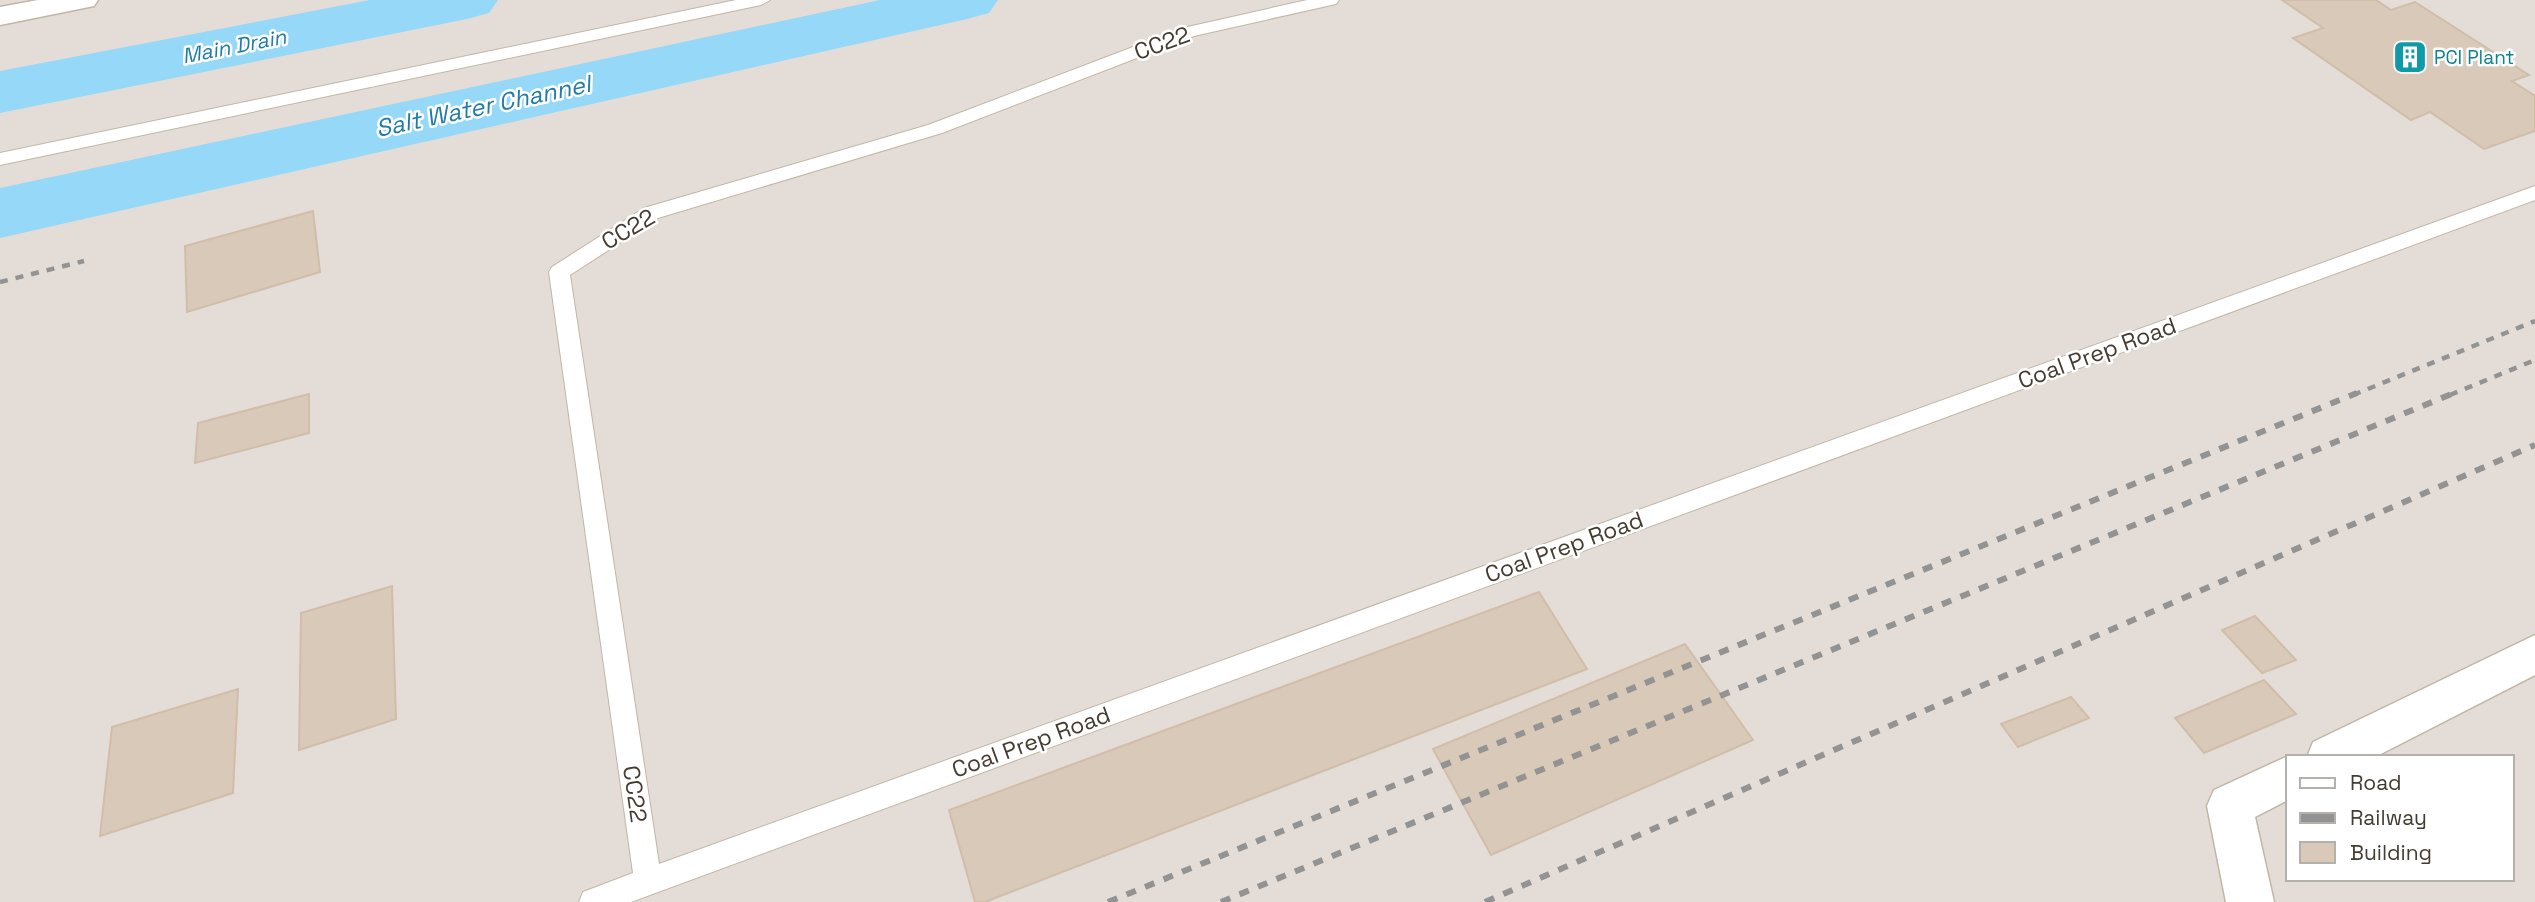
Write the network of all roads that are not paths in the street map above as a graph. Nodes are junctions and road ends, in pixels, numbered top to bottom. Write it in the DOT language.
graph roads {
  1 [pos="84,0"];
  2 [pos="761,0"];
  3 [pos="1329,0"];
  4 [pos="0,16"];
  5 [pos="0,159"];
  6 [pos="2535,193"];
  7 [pos="2535,654"];
  8 [pos="2333,755"];
  9 [pos="2286,778"];
  10 [pos="648,882"];
  11 [pos="593,902"];
  12 [pos="2250,902"];
  1 -- 4 [label="street"];
  2 -- 5 [label="lane"];
  3 -- 10 [label="lane, CC22"];
  6 -- 10 [label="lane, Coal Prep Road"];
  7 -- 8 [label="street"];
  9 -- 12 [label="street"];
  10 -- 11 [label="lane, Coal Prep Road"];
}
